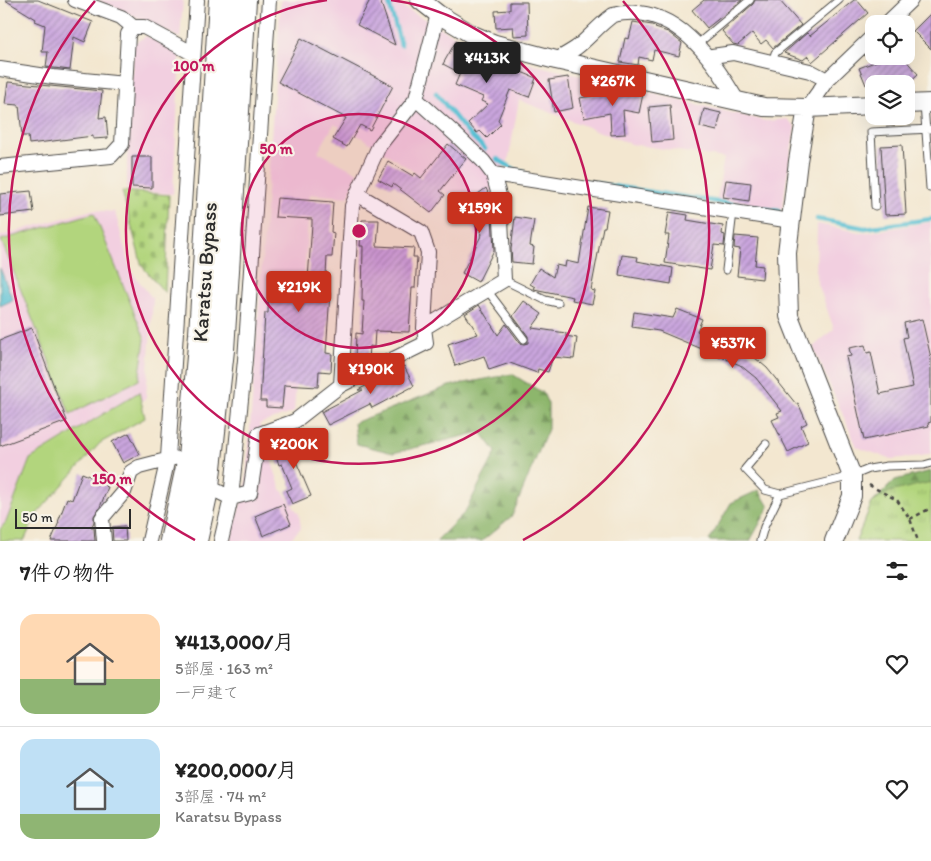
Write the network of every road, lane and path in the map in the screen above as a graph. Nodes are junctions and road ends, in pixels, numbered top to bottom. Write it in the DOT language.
graph roads {
  1 [pos="75,0"];
  2 [pos="196,0"];
  3 [pos="221,0"];
  4 [pos="244,0"];
  5 [pos="269,0"];
  6 [pos="420,0"];
  7 [pos="750,0"];
  8 [pos="839,0"];
  9 [pos="911,0"];
  10 [pos="438,14"];
  11 [pos="895,15"];
  12 [pos="133,27"];
  13 [pos="700,42"];
  14 [pos="865,44"];
  15 [pos="192,52"];
  16 [pos="712,56"];
  17 [pos="556,60"];
  18 [pos="772,62"];
  19 [pos="0,69"];
  20 [pos="191,78"];
  21 [pos="827,80"];
  22 [pos="216,81"];
  23 [pos="125,84"];
  24 [pos="416,100"];
  25 [pos="738,102"];
  26 [pos="928,103"];
  27 [pos="915,104"];
  28 [pos="865,105"];
  29 [pos="807,108"];
  30 [pos="928,129"];
  31 [pos="0,167"];
  32 [pos="493,174"];
  33 [pos="930,188"];
  34 [pos="357,194"];
  35 [pos="875,206"];
  36 [pos="733,212"];
  37 [pos="791,221"];
  38 [pos="726,270"];
  39 [pos="504,280"];
  40 [pos="487,290"];
  41 [pos="558,303"];
  42 [pos="424,328"];
  43 [pos="524,339"];
  44 [pos="341,385"];
  45 [pos="766,444"];
  46 [pos="179,458"];
  47 [pos="931,463"];
  48 [pos="852,476"];
  49 [pos="207,486"];
  50 [pos="780,494"];
  51 [pos="231,498"];
  52 [pos="931,508"];
  53 [pos="910,519"];
  54 [pos="104,541"];
  55 [pos="149,541"];
  56 [pos="172,541"];
  57 [pos="195,541"];
  58 [pos="221,541"];
  59 [pos="760,541"];
  60 [pos="834,541"];
  61 [pos="918,541"];
  1 -- 12 [label="street"];
  2 -- 15 [label="street"];
  3 -- 22 [label="highway, Karatsu Bypass"];
  4 -- 49 [label="highway, Karatsu Bypass"];
  5 -- 51 [label="street"];
  6 -- 10 [label="street"];
  7 -- 13 [label="lane"];
  8 -- 18 [label="lane"];
  9 -- 11 [label="street"];
  10 -- 17 [label="street"];
  10 -- 24 [label="street"];
  12 -- 15 [label="street"];
  12 -- 23 [label="street"];
  13 -- 16 [label="street"];
  13 -- 17 [label="street"];
  14 -- 21 [label="street"];
  15 -- 20 [label="street"];
  16 -- 18 [label="street"];
  16 -- 25 [label="street"];
  17 -- 25 [label="street"];
  18 -- 21 [label="street"];
  19 -- 23 [label="street"];
  20 -- 22 [label="street"];
  20 -- 46 [label="street"];
  21 -- 29 [label="street"];
  22 -- 46 [label="highway, Karatsu Bypass"];
  23 -- 31 [label="street"];
  24 -- 32 [label="street"];
  24 -- 34 [label="street"];
  25 -- 29 [label="street"];
  26 -- 27 [label="street"];
  26 -- 30 [label="lane"];
  28 -- 29 [label="street"];
  29 -- 37 [label="street"];
  30 -- 33 [label="lane"];
  30 -- 35 [label="lane"];
  32 -- 36 [label="street"];
  32 -- 39 [label="street"];
  34 -- 42 [label="street"];
  34 -- 44 [label="street"];
  36 -- 37 [label="street"];
  36 -- 38 [label="lane"];
  37 -- 48 [label="street"];
  39 -- 40 [label="street"];
  39 -- 41 [label="lane"];
  40 -- 42 [label="street"];
  40 -- 43 [label="lane"];
  42 -- 44 [label="street"];
  44 -- 51 [label="street"];
  45 -- 50 [label="lane"];
  46 -- 54 [label="street"];
  46 -- 55 [label="street"];
  46 -- 56 [label="highway, Karatsu Bypass"];
  47 -- 48 [label="lane"];
  48 -- 50 [label="lane"];
  48 -- 53 [label="path"];
  48 -- 60 [label="street"];
  49 -- 51 [label="street"];
  49 -- 57 [label="highway, Karatsu Bypass"];
  50 -- 59 [label="lane"];
  51 -- 58 [label="street"];
  52 -- 53 [label="path"];
  53 -- 61 [label="path"];
}
